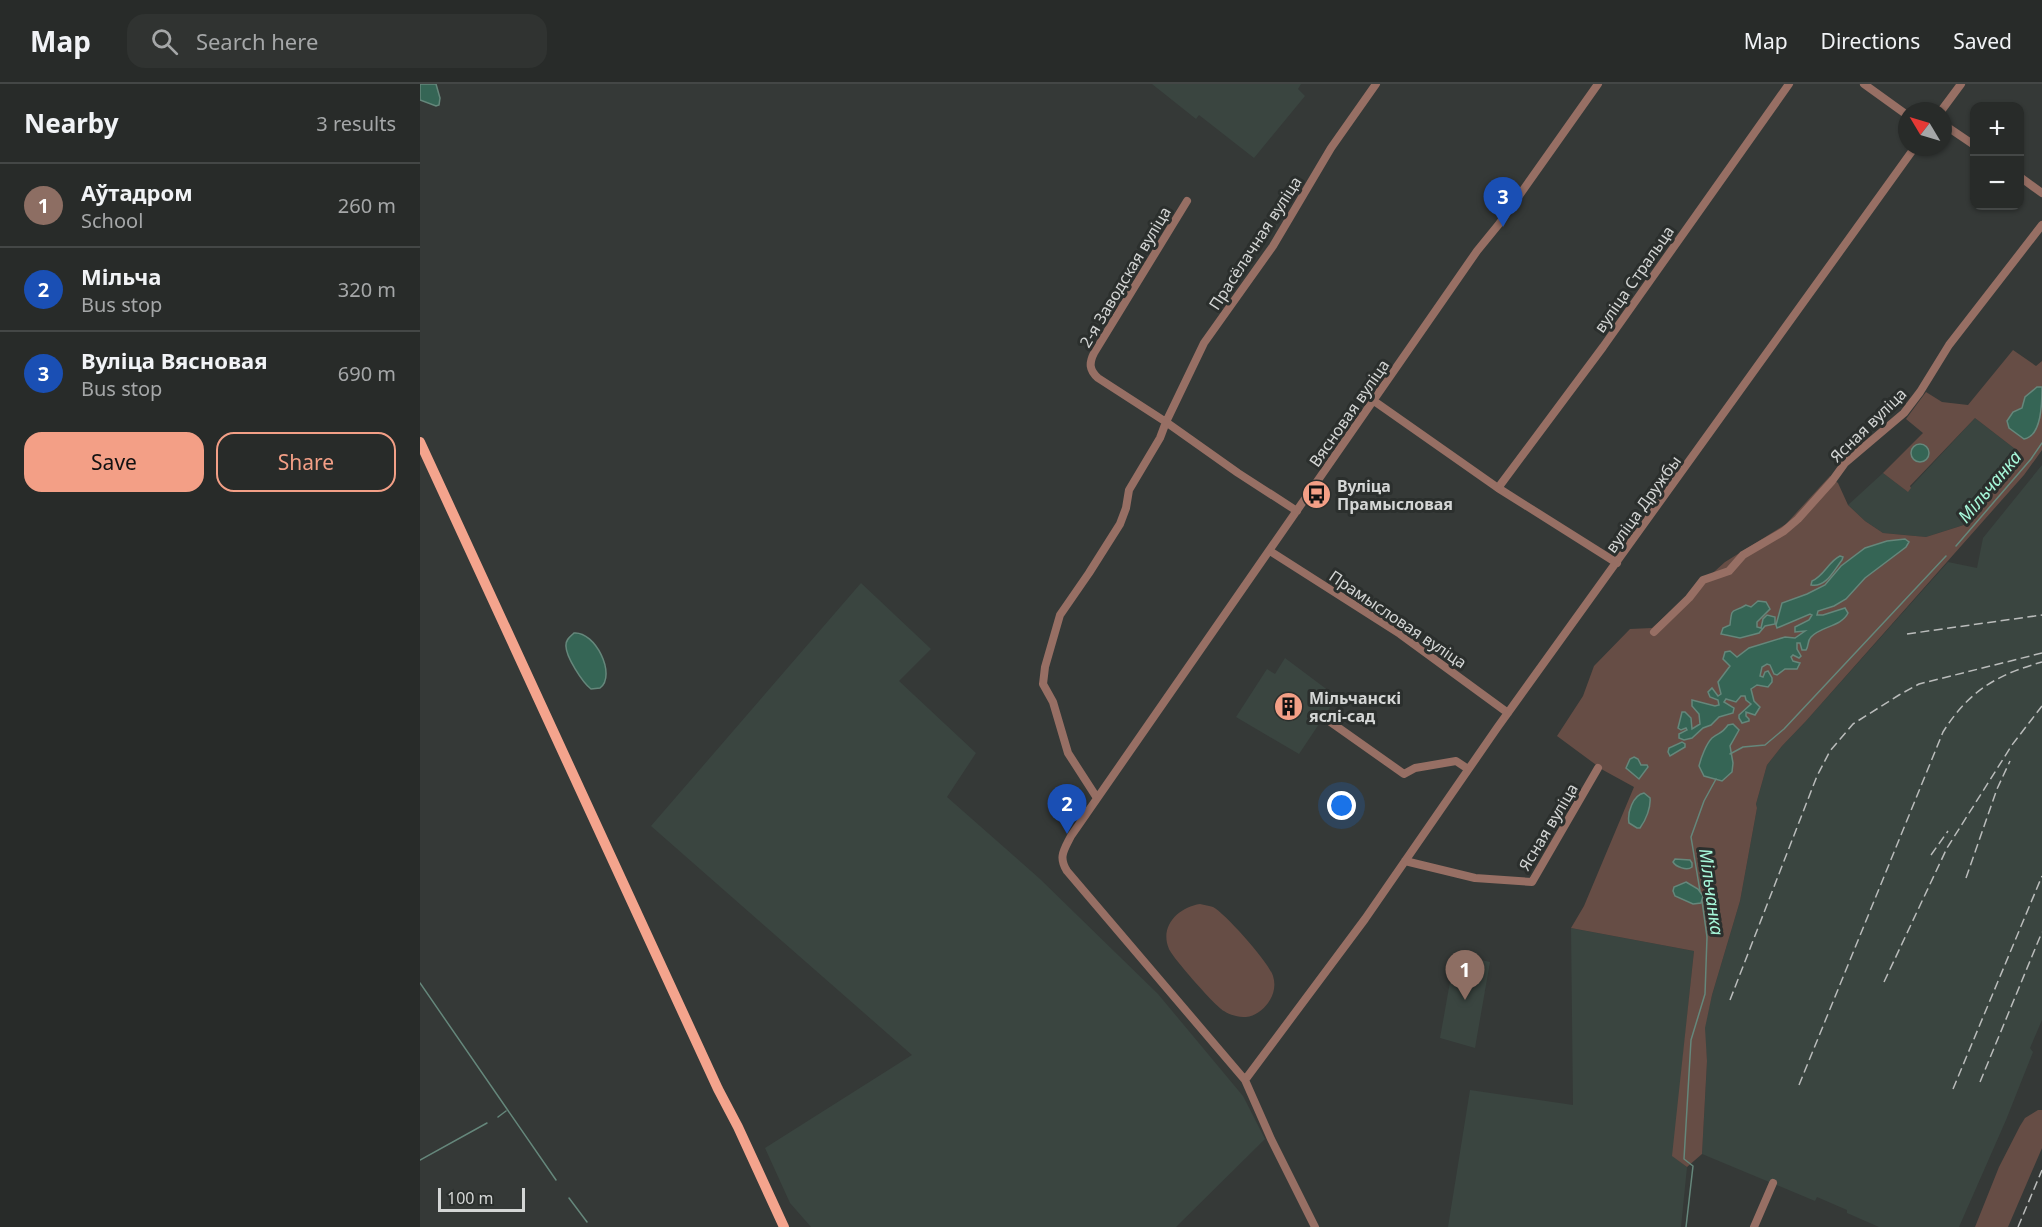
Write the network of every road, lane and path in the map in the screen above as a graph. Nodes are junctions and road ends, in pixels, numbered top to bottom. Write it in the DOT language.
graph roads {
  1 [pos="1376,84"];
  2 [pos="1598,84"];
  3 [pos="1789,84"];
  4 [pos="1864,84"];
  5 [pos="1961,84"];
  6 [pos="1948,102"];
  7 [pos="1898,109"];
  8 [pos="1952,130"];
  9 [pos="1970,142"];
  10 [pos="1909,156"];
  11 [pos="2024,180"];
  12 [pos="2042,193"];
  13 [pos="1187,201"];
  14 [pos="2042,225"];
  15 [pos="1374,401"];
  16 [pos="1166,422"];
  17 [pos="420,442"];
  18 [pos="1498,488"];
  19 [pos="1297,511"];
  20 [pos="1270,550"];
  21 [pos="1617,563"];
  22 [pos="1654,632"];
  23 [pos="1508,713"];
  24 [pos="1329,721"];
  25 [pos="1598,768"];
  26 [pos="1468,769"];
  27 [pos="1097,798"];
  28 [pos="1405,861"];
  29 [pos="1245,1080"];
  30 [pos="1773,1183"];
  31 [pos="784,1227"];
  32 [pos="1315,1227"];
  33 [pos="1754,1227"];
  1 -- 16 [label="street, Прасёлачная вуліца"];
  2 -- 15 [label="street, Вясновая вуліца"];
  3 -- 18 [label="street, вуліца Стральца"];
  4 -- 7 [label="street"];
  5 -- 6 [label="street"];
  8 -- 9 [label="street"];
  10 -- 21 [label="street, вуліца Дружбы"];
  11 -- 12 [label="street"];
  13 -- 16 [label="street, 2-я Заводская вуліца"];
  14 -- 22 [label="street, Ясная вуліца"];
  15 -- 18 [label="street"];
  15 -- 19 [label="street, Вясновая вуліца"];
  16 -- 19 [label="street"];
  16 -- 27 [label="street, Прасёлачная вуліца"];
  17 -- 31 [label="main road"];
  18 -- 21 [label="street"];
  19 -- 20 [label="street, Вясновая вуліца"];
  20 -- 23 [label="street, Прамысловая вуліца"];
  20 -- 27 [label="street, Вясновая вуліца"];
  21 -- 23 [label="street, вуліца Дружбы"];
  23 -- 26 [label="street, вуліца Дружбы"];
  24 -- 26 [label="street"];
  25 -- 28 [label="street, Ясная вуліца"];
  26 -- 28 [label="street, вуліца Дружбы"];
  27 -- 29 [label="street, Вясновая вуліца"];
  28 -- 29 [label="street, вуліца Дружбы"];
  29 -- 32 [label="street"];
  30 -- 33 [label="street"];
}
